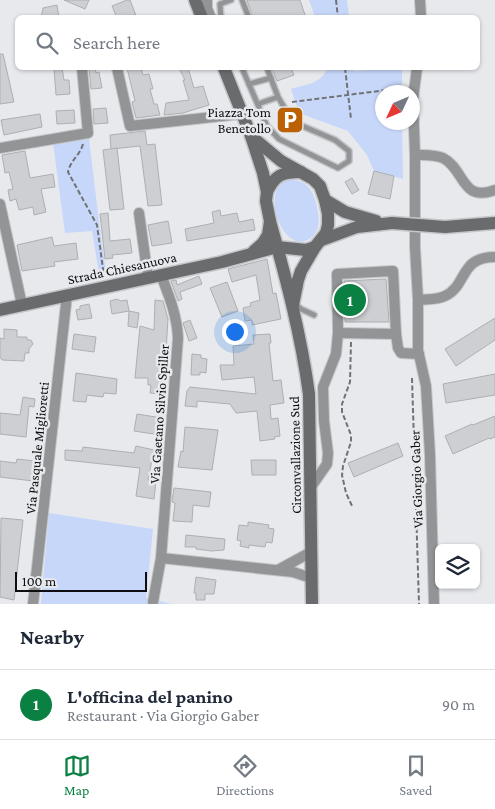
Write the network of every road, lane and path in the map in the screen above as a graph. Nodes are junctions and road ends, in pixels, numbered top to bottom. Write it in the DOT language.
graph roads {
  1 [pos="194,0"];
  2 [pos="208,0"];
  3 [pos="232,0"];
  4 [pos="242,0"];
  5 [pos="336,0"];
  6 [pos="420,0"];
  7 [pos="201,15"];
  8 [pos="210,15"];
  9 [pos="222,15"];
  10 [pos="247,15"];
  11 [pos="338,15"];
  12 [pos="421,15"];
  13 [pos="82,70"];
  14 [pos="117,70"];
  15 [pos="225,70"];
  16 [pos="243,70"];
  17 [pos="268,70"];
  18 [pos="344,70"];
  19 [pos="417,70"];
  20 [pos="271,78"];
  21 [pos="249,84"];
  22 [pos="375,91"];
  23 [pos="348,94"];
  24 [pos="278,97"];
  25 [pos="292,102"];
  26 [pos="258,104"];
  27 [pos="241,114"];
  28 [pos="351,119"];
  29 [pos="80,134"];
  30 [pos="251,136"];
  31 [pos="0,148"];
  32 [pos="416,155"];
  33 [pos="301,172"];
  34 [pos="495,190"];
  35 [pos="267,192"];
  36 [pos="325,200"];
  37 [pos="0,204"];
  38 [pos="139,213"];
  39 [pos="270,221"];
  40 [pos="494,223"];
  41 [pos="392,224"];
  42 [pos="318,243"];
  43 [pos="278,247"];
  44 [pos="251,253"];
  45 [pos="495,257"];
  46 [pos="154,276"];
  47 [pos="106,286"];
  48 [pos="67,295"];
  49 [pos="418,300"];
  50 [pos="293,304"];
  51 [pos="22,305"];
  52 [pos="0,310"];
  53 [pos="314,316"];
  54 [pos="351,333"];
  55 [pos="396,334"];
  56 [pos="337,338"];
  57 [pos="419,354"];
  58 [pos="412,378"];
  59 [pos="311,487"];
  60 [pos="353,508"];
  61 [pos="311,552"];
  62 [pos="161,558"];
  63 [pos="277,570"];
  64 [pos="311,578"];
  65 [pos="153,602"];
  66 [pos="34,604"];
  67 [pos="312,604"];
  68 [pos="419,604"];
  69 [pos="434,604"];
  1 -- 7 [label="main road"];
  2 -- 8 [label="street"];
  3 -- 9 [label="lane"];
  4 -- 10 [label="lane"];
  5 -- 11 [label="path"];
  6 -- 12 [label="street"];
  13 -- 29 [label="street"];
  14 -- 27 [label="street"];
  15 -- 27 [label="main road, Circonvallazione Sud"];
  16 -- 21 [label="lane"];
  17 -- 20 [label="lane"];
  18 -- 23 [label="path"];
  19 -- 32 [label="street, Via Giorgio Gaber"];
  20 -- 21 [label="lane"];
  20 -- 24 [label="lane"];
  21 -- 26 [label="lane"];
  22 -- 23 [label="path"];
  23 -- 25 [label="path"];
  23 -- 28 [label="path"];
  24 -- 26 [label="lane"];
  24 -- 26 [label="lane"];
  27 -- 30 [label="main road, Circonvallazione Sud"];
  29 -- 31 [label="street"];
  29 -- 47 [label="path"];
  30 -- 33 [label="main road, Circonvallazione Sud"];
  30 -- 35 [label="main road, Circonvallazione Sud"];
  32 -- 34 [label="street"];
  32 -- 49 [label="street, Via Giorgio Gaber"];
  33 -- 35 [label="main road"];
  33 -- 36 [label="main road, Circonvallazione Sud"];
  35 -- 39 [label="main road, Circonvallazione Sud"];
  36 -- 41 [label="main road"];
  36 -- 42 [label="main road, Circonvallazione Sud"];
  37 -- 51 [label="street"];
  38 -- 46 [label="street, Via Gaetano Silvio Spiller"];
  39 -- 43 [label="main road"];
  39 -- 44 [label="main road"];
  40 -- 41 [label="main road, bridge"];
  41 -- 42 [label="main road"];
  42 -- 43 [label="main road"];
  42 -- 50 [label="main road, Circonvallazione Sud"];
  43 -- 44 [label="main road"];
  43 -- 50 [label="main road, Circonvallazione Sud"];
  44 -- 46 [label="main road, Strada Chiesanuova"];
  45 -- 49 [label="street"];
  46 -- 47 [label="main road, Strada Chiesanuova"];
  46 -- 62 [label="street, Via Gaetano Silvio Spiller"];
  47 -- 48 [label="main road, Strada Chiesanuova"];
  48 -- 51 [label="main road, Strada Chiesanuova"];
  48 -- 66 [label="street, Via Pasquale Miglioretti"];
  49 -- 57 [label="street, Via Giorgio Gaber"];
  50 -- 53 [label="lane"];
  50 -- 59 [label="main road, Circonvallazione Sud"];
  51 -- 52 [label="main road, Strada Chiesanuova"];
  54 -- 55 [label="street"];
  54 -- 56 [label="street"];
  54 -- 60 [label="path"];
  55 -- 56 [label="street"];
  55 -- 57 [label="street"];
  56 -- 59 [label="street"];
  57 -- 69 [label="street, Via Giorgio Gaber"];
  58 -- 68 [label="path"];
  59 -- 61 [label="main road, Circonvallazione Sud"];
  61 -- 63 [label="street"];
  61 -- 64 [label="main road, Circonvallazione Sud"];
  62 -- 63 [label="street"];
  62 -- 65 [label="street, Via Gaetano Silvio Spiller"];
  63 -- 64 [label="street"];
  64 -- 67 [label="main road, Circonvallazione Sud"];
}
